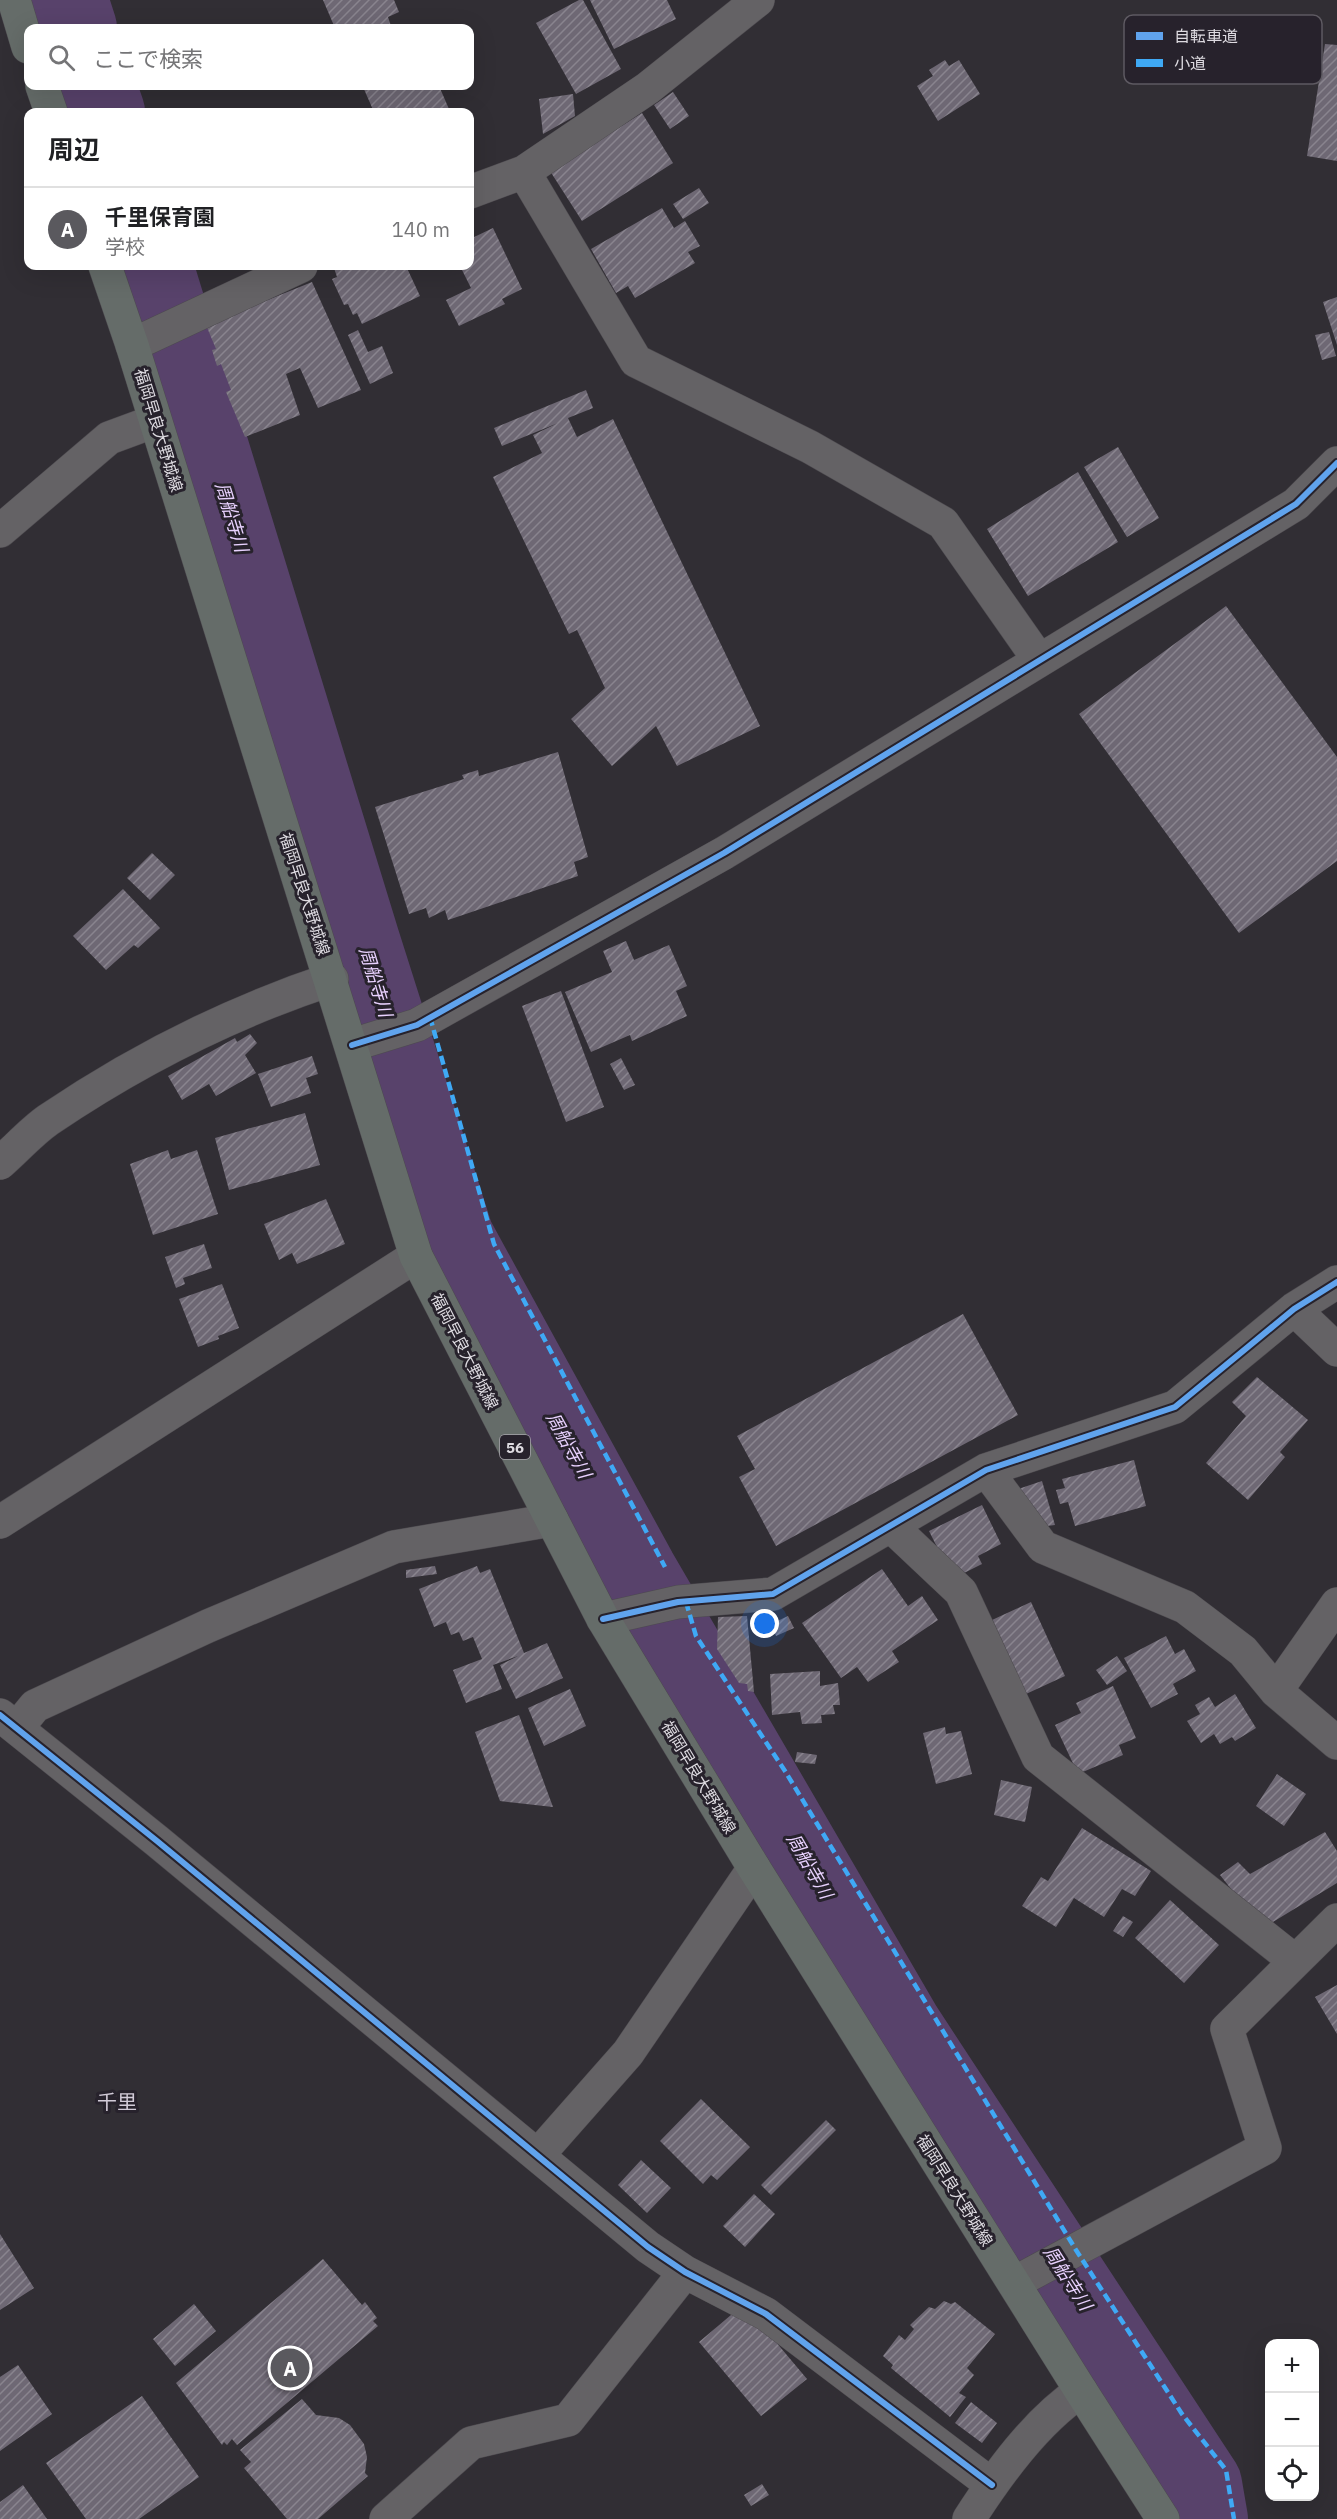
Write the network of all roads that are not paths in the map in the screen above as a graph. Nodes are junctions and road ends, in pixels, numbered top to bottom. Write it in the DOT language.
graph roads {
  1 [pos="14,0"];
  2 [pos="758,0"];
  3 [pos="24,34"];
  4 [pos="43,90"];
  5 [pos="50,108"];
  6 [pos="524,172"];
  7 [pos="474,191"];
  8 [pos="106,270"];
  9 [pos="292,270"];
  10 [pos="132,345"];
  11 [pos="156,421"];
  12 [pos="1337,462"];
  13 [pos="0,531"];
  14 [pos="1039,660"];
  15 [pos="332,980"];
  16 [pos="352,1045"];
  17 [pos="0,1163"];
  18 [pos="416,1256"];
  19 [pos="1337,1282"];
  20 [pos="1294,1309"];
  21 [pos="1337,1350"];
  22 [pos="986,1470"];
  23 [pos="552,1520"];
  24 [pos="0,1522"];
  25 [pos="891,1526"];
  26 [pos="1337,1604"];
  27 [pos="603,1619"];
  28 [pos="1276,1690"];
  29 [pos="8,1722"];
  30 [pos="1337,1743"];
  31 [pos="754,1868"];
  32 [pos="1337,1920"];
  33 [pos="1295,1961"];
  34 [pos="538,2155"];
  35 [pos="685,2272"];
  36 [pos="1014,2283"];
  37 [pos="1081,2391"];
  38 [pos="992,2485"];
  39 [pos="387,2519"];
  40 [pos="969,2519"];
  41 [pos="1163,2519"];
  1 -- 3 [label="main road"];
  2 -- 6 [label="street"];
  4 -- 5 [label="main road"];
  6 -- 7 [label="street"];
  6 -- 14 [label="street"];
  8 -- 10 [label="main road, 福岡早良大野城線 / 56"];
  9 -- 10 [label="street"];
  10 -- 11 [label="main road, 福岡早良大野城線 / 56"];
  11 -- 13 [label="street"];
  11 -- 15 [label="main road, 福岡早良大野城線 / 56"];
  12 -- 14 [label="street"];
  14 -- 16 [label="street"];
  15 -- 16 [label="main road, 福岡早良大野城線 / 56"];
  15 -- 17 [label="street"];
  16 -- 18 [label="main road, 福岡早良大野城線 / 56"];
  18 -- 23 [label="main road, 福岡早良大野城線 / 56"];
  18 -- 24 [label="street"];
  19 -- 20 [label="street"];
  20 -- 21 [label="street"];
  20 -- 22 [label="street"];
  22 -- 25 [label="street"];
  22 -- 28 [label="street"];
  23 -- 27 [label="main road, 福岡早良大野城線 / 56"];
  23 -- 29 [label="street"];
  25 -- 27 [label="street"];
  25 -- 33 [label="street"];
  26 -- 28 [label="street"];
  27 -- 31 [label="main road, 福岡早良大野城線 / 56"];
  28 -- 30 [label="street"];
  29 -- 34 [label="street"];
  31 -- 34 [label="street"];
  31 -- 36 [label="main road, 福岡早良大野城線 / 56"];
  32 -- 33 [label="street"];
  33 -- 36 [label="street"];
  34 -- 35 [label="street"];
  35 -- 38 [label="street"];
  35 -- 39 [label="street"];
  36 -- 37 [label="main road, 福岡早良大野城線 / 56"];
  37 -- 38 [label="street"];
  37 -- 41 [label="main road, 福岡早良大野城線 / 56"];
  38 -- 40 [label="street"];
}
